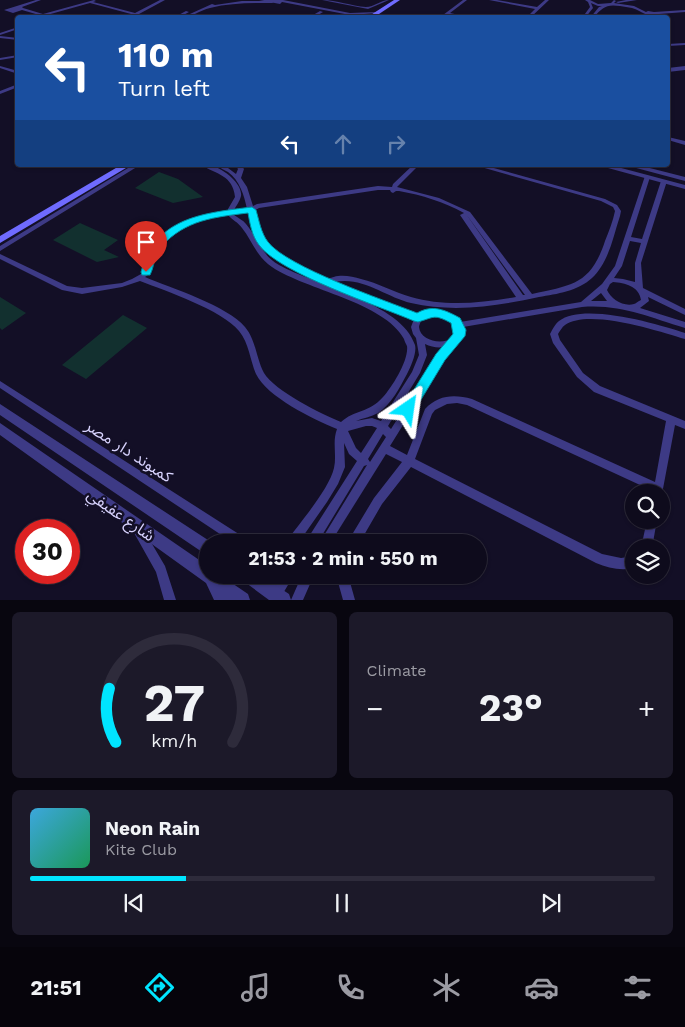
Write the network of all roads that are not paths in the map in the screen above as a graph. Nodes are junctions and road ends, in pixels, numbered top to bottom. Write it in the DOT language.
graph roads {
  1 [pos="39,0"];
  2 [pos="48,0"];
  3 [pos="96,0"];
  4 [pos="100,0"];
  5 [pos="163,0"];
  6 [pos="207,0"];
  7 [pos="217,0"];
  8 [pos="226,0"];
  9 [pos="261,0"];
  10 [pos="326,0"];
  11 [pos="375,0"];
  12 [pos="387,0"];
  13 [pos="398,0"];
  14 [pos="404,0"];
  15 [pos="461,0"];
  16 [pos="491,0"];
  17 [pos="501,0"];
  18 [pos="547,0"];
  19 [pos="630,0"];
  20 [pos="635,0"];
  21 [pos="274,1"];
  22 [pos="587,1"];
  23 [pos="381,3"];
  24 [pos="612,3"];
  25 [pos="89,4"];
  26 [pos="518,4"];
  27 [pos="537,5"];
  28 [pos="98,6"];
  29 [pos="203,6"];
  30 [pos="210,6"];
  31 [pos="78,8"];
  32 [pos="145,8"];
  33 [pos="452,8"];
  34 [pos="22,9"];
  35 [pos="307,9"];
  36 [pos="590,9"];
  37 [pos="11,10"];
  38 [pos="597,10"];
  39 [pos="0,11"];
  40 [pos="124,11"];
  41 [pos="528,11"];
  42 [pos="685,12"];
  43 [pos="136,14"];
  44 [pos="340,14"];
  45 [pos="27,15"];
  46 [pos="43,15"];
  47 [pos="61,15"];
  48 [pos="132,15"];
  49 [pos="140,15"];
  50 [pos="181,15"];
  51 [pos="189,15"];
  52 [pos="317,15"];
  53 [pos="379,15"];
  54 [pos="438,15"];
  55 [pos="445,15"];
  56 [pos="459,15"];
  57 [pos="524,15"];
  58 [pos="529,15"];
  59 [pos="585,15"];
  60 [pos="593,15"];
  61 [pos="647,15"];
  62 [pos="657,15"];
  63 [pos="15,28"];
  64 [pos="15,28"];
  65 [pos="10,31"];
  66 [pos="0,33"];
  67 [pos="15,37"];
  68 [pos="15,38"];
  69 [pos="670,41"];
  70 [pos="685,42"];
  71 [pos="670,45"];
  72 [pos="15,56"];
  73 [pos="15,58"];
  74 [pos="0,59"];
  75 [pos="1,66"];
  76 [pos="685,68"];
  77 [pos="670,70"];
  78 [pos="685,73"];
  79 [pos="670,75"];
  80 [pos="15,77"];
  81 [pos="15,86"];
  82 [pos="0,88"];
  83 [pos="0,92"];
  84 [pos="670,137"];
  85 [pos="685,141"];
  86 [pos="112,167"];
  87 [pos="124,167"];
  88 [pos="134,167"];
  89 [pos="208,167"];
  90 [pos="223,167"];
  91 [pos="240,167"];
  92 [pos="414,167"];
  93 [pos="484,167"];
  94 [pos="608,167"];
  95 [pos="637,167"];
  96 [pos="646,177"];
  97 [pos="238,178"];
  98 [pos="685,179"];
  99 [pos="664,182"];
  100 [pos="685,187"];
  101 [pos="393,190"];
  102 [pos="252,210"];
  103 [pos="231,213"];
  104 [pos="0,232"];
  105 [pos="627,238"];
  106 [pos="0,240"];
  107 [pos="644,242"];
  108 [pos="0,249"];
  109 [pos="0,256"];
  110 [pos="140,278"];
  111 [pos="328,281"];
  112 [pos="606,284"];
  113 [pos="641,290"];
  114 [pos="531,297"];
  115 [pos="522,298"];
  116 [pos="582,304"];
  117 [pos="626,306"];
  118 [pos="685,312"];
  119 [pos="418,318"];
  120 [pos="459,325"];
  121 [pos="685,325"];
  122 [pos="685,336"];
  123 [pos="420,338"];
  124 [pos="455,340"];
  125 [pos="0,384"];
  126 [pos="0,409"];
  127 [pos="671,419"];
  128 [pos="685,424"];
  129 [pos="342,427"];
  130 [pos="383,427"];
  131 [pos="0,428"];
  132 [pos="37,434"];
  133 [pos="391,437"];
  134 [pos="24,445"];
  135 [pos="384,448"];
  136 [pos="362,461"];
  137 [pos="409,461"];
  138 [pos="374,464"];
  139 [pos="645,484"];
  140 [pos="659,484"];
  141 [pos="134,525"];
  142 [pos="228,534"];
  143 [pos="298,534"];
  144 [pos="317,534"];
  145 [pos="330,534"];
  146 [pos="359,534"];
  147 [pos="199,542"];
  148 [pos="625,564"];
  149 [pos="199,569"];
  150 [pos="214,584"];
  151 [pos="220,584"];
  152 [pos="258,584"];
  153 [pos="283,584"];
  154 [pos="304,584"];
  155 [pos="345,584"];
  156 [pos="276,598"];
  157 [pos="170,600"];
  158 [pos="222,600"];
  159 [pos="242,600"];
  160 [pos="297,600"];
  161 [pos="349,600"];
  1 -- 37 [label="street"];
  2 -- 34 [label="street"];
  3 -- 46 [label="street"];
  4 -- 25 [label="street"];
  4 -- 28 [label="street"];
  5 -- 32 [label="street"];
  6 -- 29 [label="street"];
  7 -- 29 [label="street"];
  8 -- 30 [label="street"];
  9 -- 21 [label="street"];
  10 -- 23 [label="street"];
  11 -- 12 [label="street"];
  11 -- 23 [label="street"];
  12 -- 23 [label="street"];
  13 -- 53 [label="main road"];
  14 -- 53 [label="main road"];
  15 -- 33 [label="street"];
  15 -- 54 [label="street"];
  16 -- 26 [label="street"];
  17 -- 26 [label="street"];
  18 -- 27 [label="street"];
  19 -- 20 [label="street"];
  19 -- 24 [label="street"];
  19 -- 62 [label="street"];
  21 -- 30 [label="street"];
  21 -- 35 [label="street"];
  21 -- 44 [label="street"];
  22 -- 24 [label="street"];
  22 -- 36 [label="street"];
  24 -- 38 [label="street"];
  24 -- 61 [label="street"];
  25 -- 28 [label="street"];
  25 -- 31 [label="street"];
  26 -- 27 [label="street"];
  26 -- 27 [label="street"];
  26 -- 41 [label="street"];
  27 -- 41 [label="street"];
  27 -- 58 [label="street"];
  28 -- 31 [label="street"];
  28 -- 40 [label="street"];
  28 -- 48 [label="street"];
  29 -- 50 [label="street"];
  30 -- 51 [label="street"];
  31 -- 47 [label="street"];
  32 -- 40 [label="street"];
  32 -- 43 [label="street"];
  33 -- 55 [label="street"];
  33 -- 56 [label="street"];
  34 -- 37 [label="street"];
  34 -- 46 [label="street"];
  35 -- 52 [label="street"];
  35 -- 52 [label="street"];
  36 -- 38 [label="street"];
  36 -- 59 [label="street"];
  37 -- 39 [label="street"];
  37 -- 45 [label="street"];
  38 -- 60 [label="street"];
  40 -- 43 [label="street"];
  41 -- 57 [label="street"];
  42 -- 62 [label="street"];
  43 -- 49 [label="street"];
  44 -- 52 [label="street"];
  44 -- 53 [label="street"];
  61 -- 62 [label="street"];
  63 -- 65 [label="street"];
  64 -- 66 [label="street"];
  65 -- 66 [label="street"];
  65 -- 67 [label="street"];
  66 -- 68 [label="street"];
  69 -- 70 [label="street"];
  70 -- 71 [label="street"];
  72 -- 74 [label="street"];
  73 -- 75 [label="street"];
  75 -- 80 [label="street"];
  76 -- 77 [label="street"];
  78 -- 79 [label="street"];
  80 -- 82 [label="street"];
  81 -- 83 [label="street"];
  84 -- 85 [label="street"];
  86 -- 104 [label="main road"];
  87 -- 106 [label="main road"];
  88 -- 108 [label="street"];
  89 -- 103 [label="street"];
  90 -- 97 [label="street"];
  91 -- 97 [label="street"];
  92 -- 101 [label="street"];
  93 -- 114 [label="street"];
  94 -- 96 [label="street"];
  95 -- 98 [label="street"];
  96 -- 99 [label="street"];
  96 -- 105 [label="street"];
  97 -- 102 [label="street"];
  99 -- 100 [label="street"];
  99 -- 107 [label="street"];
  101 -- 102 [label="street"];
  101 -- 114 [label="street"];
  101 -- 115 [label="street"];
  102 -- 103 [label="street"];
  102 -- 111 [label="street"];
  103 -- 110 [label="street"];
  103 -- 129 [label="street"];
  105 -- 107 [label="street"];
  105 -- 112 [label="street"];
  107 -- 113 [label="street"];
  109 -- 110 [label="street"];
  110 -- 129 [label="street"];
  111 -- 115 [label="street"];
  111 -- 119 [label="street"];
  112 -- 113 [label="street"];
  112 -- 116 [label="street"];
  112 -- 117 [label="street"];
  113 -- 117 [label="street"];
  113 -- 118 [label="street"];
  114 -- 115 [label="street"];
  116 -- 117 [label="street"];
  116 -- 120 [label="street"];
  117 -- 121 [label="street"];
  119 -- 120 [label="street"];
  119 -- 123 [label="street"];
  120 -- 124 [label="street"];
  122 -- 127 [label="street"];
  123 -- 124 [label="street"];
  123 -- 130 [label="street"];
  124 -- 133 [label="street"];
  125 -- 142 [label="street, كمبوند دار مصر"];
  126 -- 132 [label="street, شارع عفيفي"];
  127 -- 128 [label="street"];
  127 -- 140 [label="street"];
  129 -- 130 [label="street"];
  129 -- 136 [label="street"];
  129 -- 143 [label="street"];
  130 -- 133 [label="street"];
  130 -- 136 [label="street"];
  131 -- 134 [label="street, شارع عفيفي"];
  132 -- 134 [label="street"];
  132 -- 147 [label="street, شارع عفيفي"];
  133 -- 135 [label="street"];
  134 -- 141 [label="street, شارع عفيفي"];
  135 -- 137 [label="street"];
  135 -- 138 [label="street"];
  136 -- 138 [label="street"];
  136 -- 144 [label="street"];
  137 -- 139 [label="street"];
  137 -- 146 [label="street"];
  137 -- 148 [label="street"];
  138 -- 145 [label="street"];
  141 -- 149 [label="street, شارع عفيفي"];
  141 -- 157 [label="street"];
  150 -- 158 [label="street"];
  151 -- 159 [label="street, شارع عفيفي"];
  152 -- 156 [label="street"];
  153 -- 156 [label="street"];
  154 -- 160 [label="street"];
  155 -- 161 [label="street"];
}
